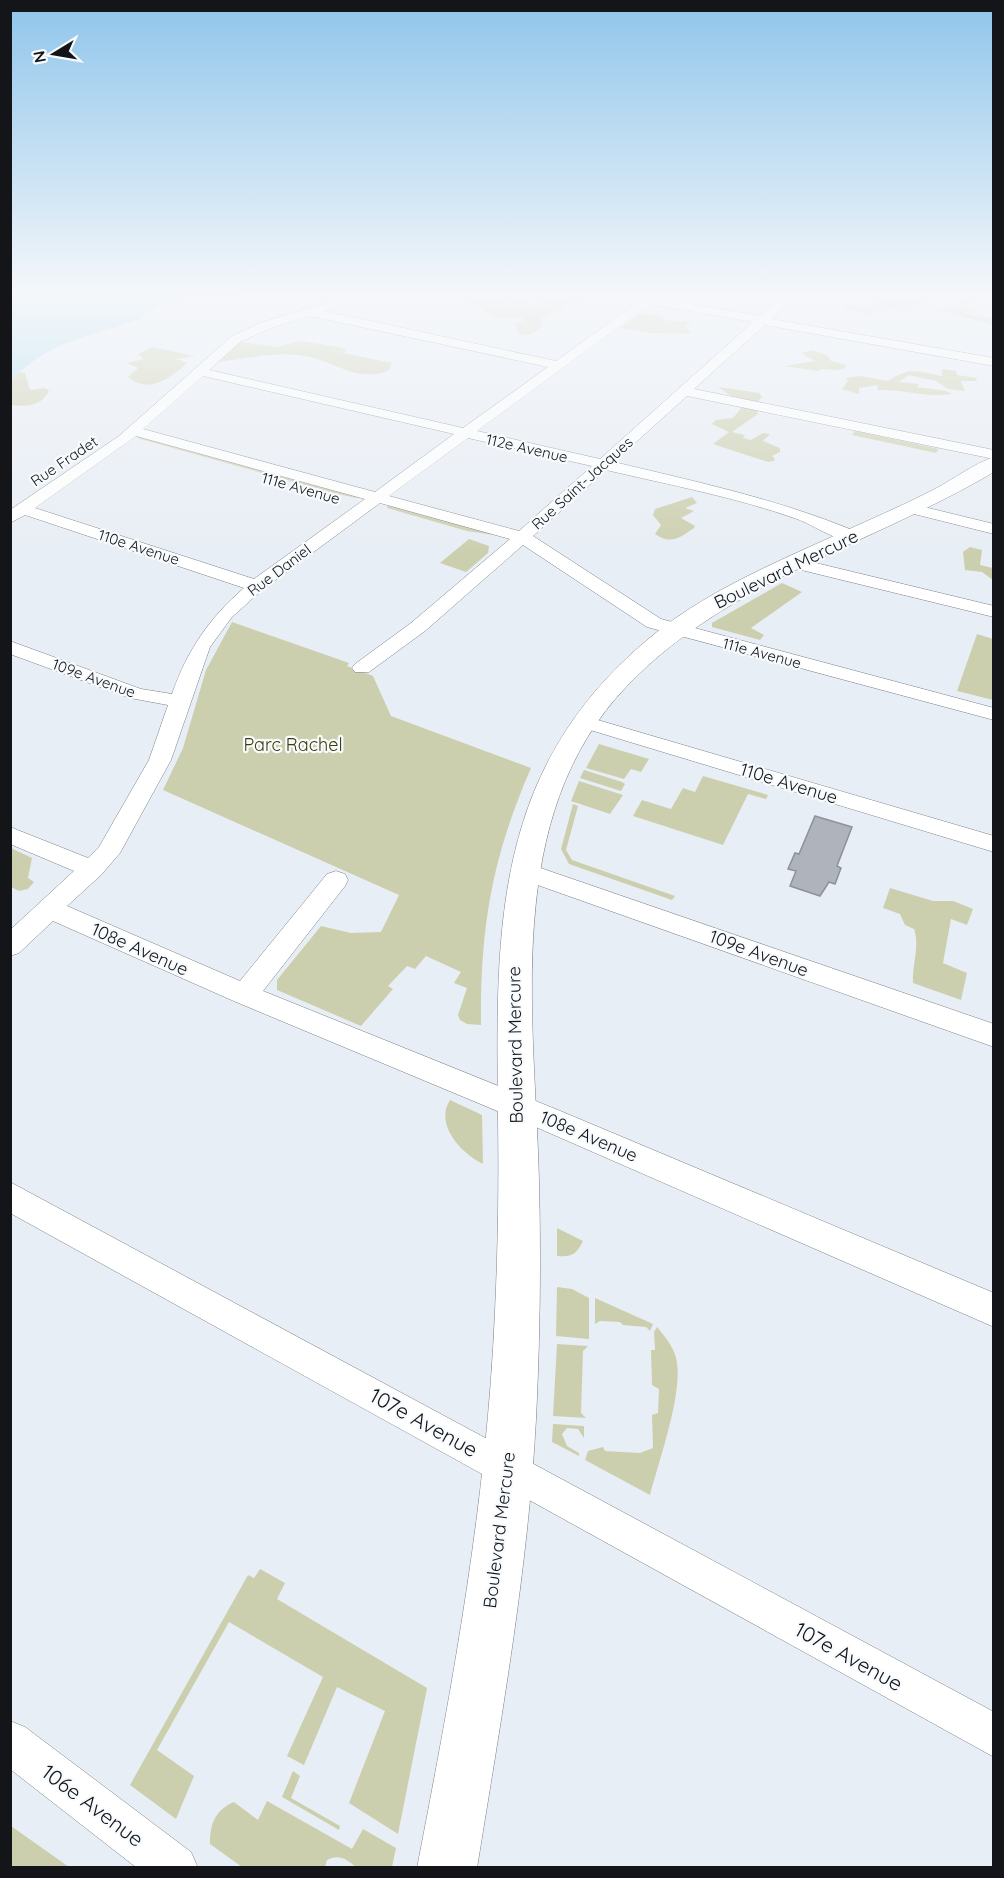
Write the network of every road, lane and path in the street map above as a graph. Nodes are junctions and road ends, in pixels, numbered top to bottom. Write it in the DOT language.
graph roads {
  1 [pos="191,379"];
  2 [pos="231,379"];
  3 [pos="539,379"];
  4 [pos="697,379"];
  5 [pos="683,391"];
  6 [pos="463,434"];
  7 [pos="129,435"];
  8 [pos="993,455"];
  9 [pos="993,463"];
  10 [pos="602,465"];
  11 [pos="372,501"];
  12 [pos="912,509"];
  13 [pos="16,513"];
  14 [pos="993,529"];
  15 [pos="851,536"];
  16 [pos="516,542"];
  17 [pos="791,562"];
  18 [pos="256,586"];
  19 [pos="993,612"];
  20 [pos="674,630"];
  21 [pos="10,647"];
  22 [pos="362,668"];
  23 [pos="179,701"];
  24 [pos="993,714"];
  25 [pos="584,722"];
  26 [pos="10,835"];
  27 [pos="993,844"];
  28 [pos="93,869"];
  29 [pos="523,871"];
  30 [pos="336,880"];
  31 [pos="50,909"];
  32 [pos="10,946"];
  33 [pos="245,995"];
  34 [pos="993,1036"];
  35 [pos="516,1106"];
  36 [pos="10,1196"];
  37 [pos="993,1310"];
  38 [pos="508,1468"];
  39 [pos="993,1736"];
  40 [pos="10,1742"];
  41 [pos="175,1868"];
  42 [pos="447,1868"];
  1 -- 7 [label="street, Rue Fradet"];
  2 -- 6 [label="street, 112e Avenue"];
  3 -- 6 [label="street, Rue Daniel"];
  4 -- 5 [label="street, Rue Saint-Jacques"];
  5 -- 8 [label="street"];
  5 -- 10 [label="street, Rue Saint-Jacques"];
  6 -- 10 [label="street, 112e Avenue"];
  6 -- 11 [label="street, Rue Daniel"];
  7 -- 11 [label="street, 111e Avenue"];
  7 -- 13 [label="street, Rue Fradet"];
  9 -- 12 [label="street, Boulevard Mercure"];
  10 -- 15 [label="street, 112e Avenue"];
  10 -- 16 [label="street, Rue Saint-Jacques"];
  11 -- 16 [label="street, 111e Avenue"];
  11 -- 18 [label="street, Rue Daniel"];
  12 -- 14 [label="street"];
  12 -- 15 [label="street, Boulevard Mercure"];
  13 -- 18 [label="street, 110e Avenue"];
  15 -- 17 [label="street, Boulevard Mercure"];
  16 -- 20 [label="street, 111e Avenue"];
  16 -- 22 [label="street, Rue Saint-Jacques"];
  17 -- 19 [label="street"];
  17 -- 20 [label="street, Boulevard Mercure"];
  18 -- 23 [label="street, Rue Daniel"];
  20 -- 24 [label="street, 111e Avenue"];
  20 -- 25 [label="street, Boulevard Mercure"];
  21 -- 23 [label="street, 109e Avenue"];
  23 -- 28 [label="street, Rue Daniel"];
  25 -- 27 [label="street, 110e Avenue"];
  25 -- 29 [label="street, Boulevard Mercure"];
  26 -- 28 [label="street"];
  28 -- 31 [label="street, Rue Daniel"];
  29 -- 34 [label="street, 109e Avenue"];
  29 -- 35 [label="street, Boulevard Mercure"];
  30 -- 33 [label="street"];
  31 -- 32 [label="street, Rue Daniel"];
  31 -- 33 [label="street, 108e Avenue"];
  33 -- 35 [label="street, 108e Avenue"];
  35 -- 37 [label="street, 108e Avenue"];
  35 -- 38 [label="street, Boulevard Mercure"];
  36 -- 38 [label="street, 107e Avenue"];
  38 -- 39 [label="street, 107e Avenue"];
  38 -- 42 [label="street, Boulevard Mercure"];
  40 -- 41 [label="street, 106e Avenue"];
}
